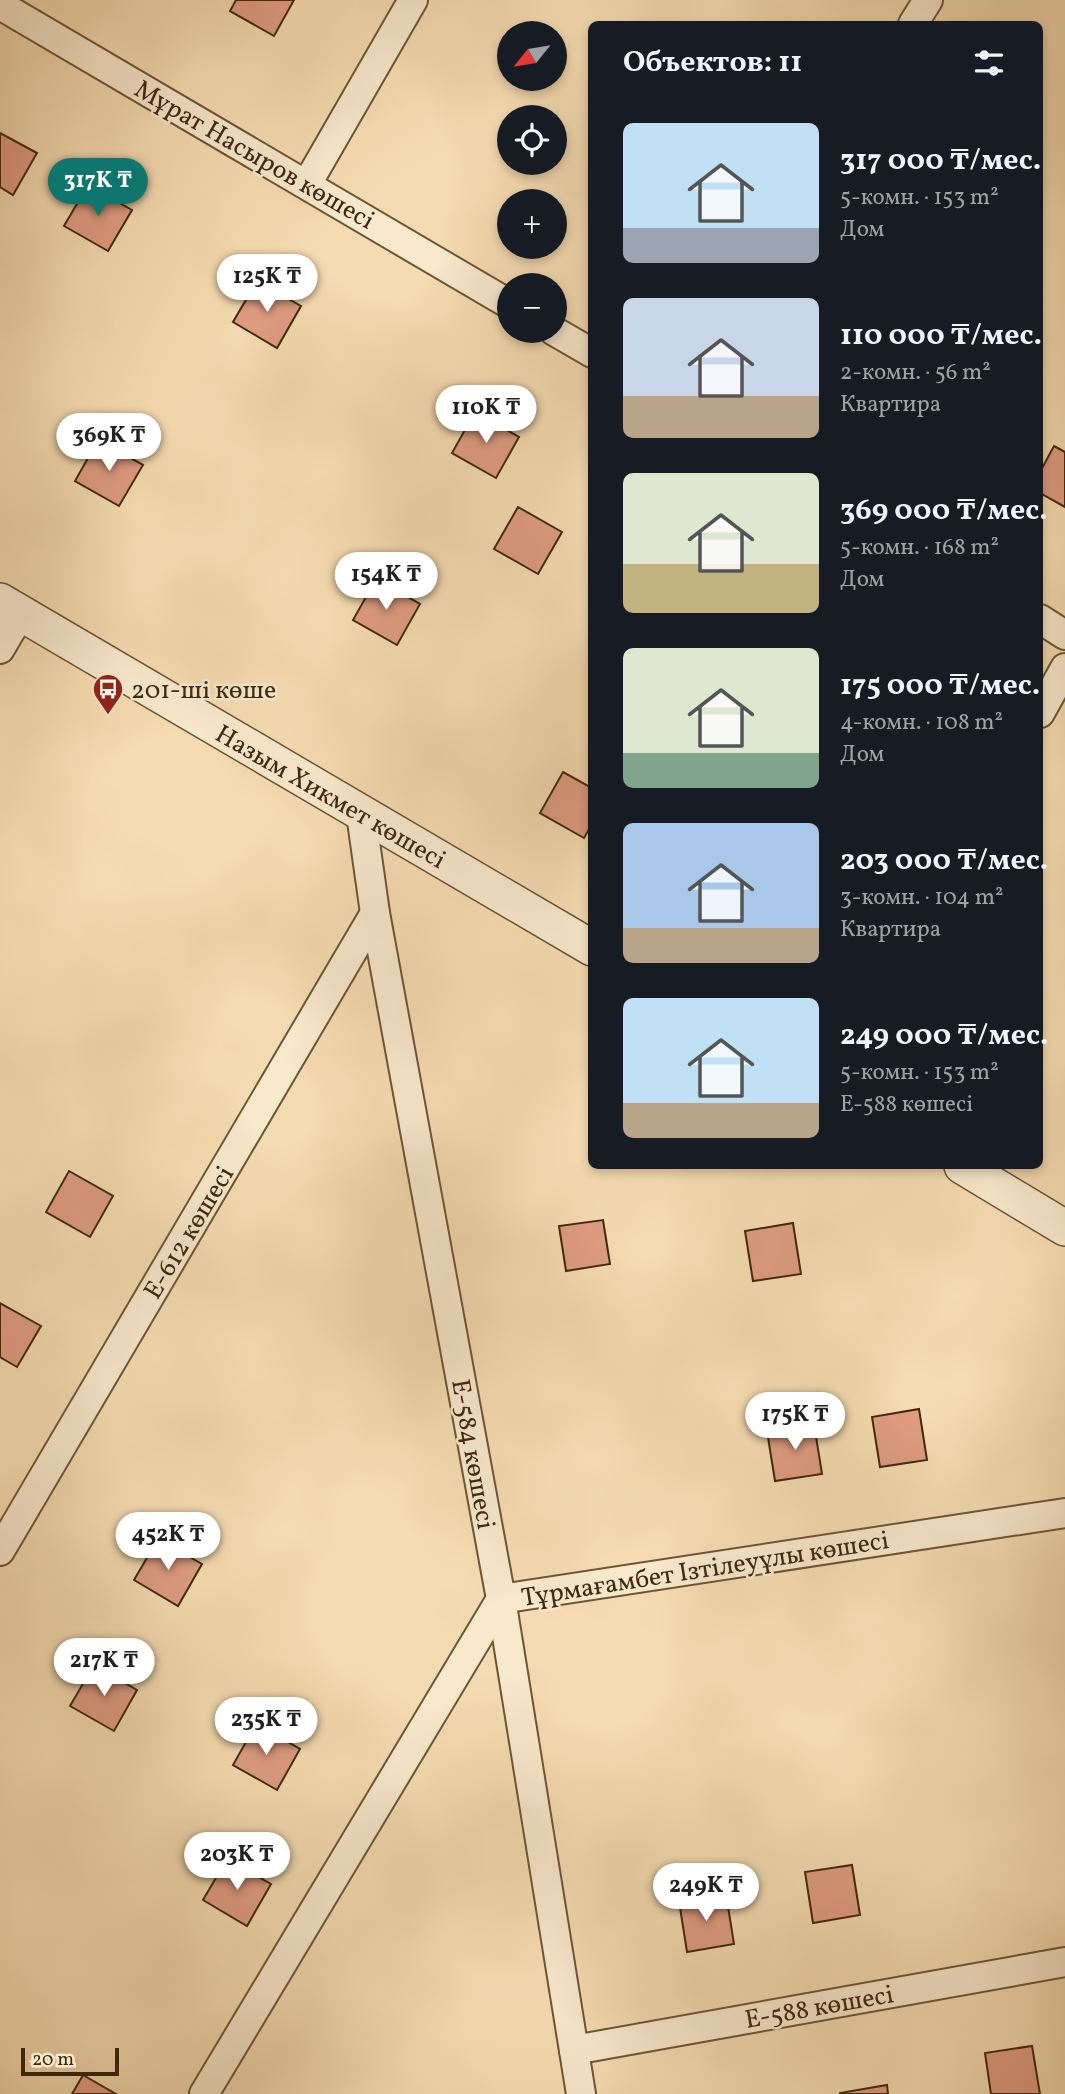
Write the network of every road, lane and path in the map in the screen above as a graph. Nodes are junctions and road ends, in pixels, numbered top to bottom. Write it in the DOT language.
graph roads {
  1 [pos="413,0"];
  2 [pos="928,0"];
  3 [pos="0,5"];
  4 [pos="915,21"];
  5 [pos="307,184"];
  6 [pos="497,297"];
  7 [pos="567,339"];
  8 [pos="588,351"];
  9 [pos="11,607"];
  10 [pos="1043,622"];
  11 [pos="1065,635"];
  12 [pos="0,649"];
  13 [pos="1065,668"];
  14 [pos="1043,708"];
  15 [pos="361,814"];
  16 [pos="375,913"];
  17 [pos="588,946"];
  18 [pos="967,1169"];
  19 [pos="1065,1228"];
  20 [pos="1065,1513"];
  21 [pos="0,1551"];
  22 [pos="501,1600"];
  23 [pos="1065,1962"];
  24 [pos="574,2050"];
  25 [pos="204,2094"];
  26 [pos="581,2094"];
  1 -- 5 [label="street"];
  2 -- 4 [label="street"];
  3 -- 5 [label="street, Мұрат Насыров көшесі"];
  5 -- 6 [label="street, Мұрат Насыров көшесі"];
  7 -- 8 [label="street"];
  9 -- 12 [label="street"];
  9 -- 15 [label="street, Назым Хикмет көшесі"];
  10 -- 11 [label="street"];
  13 -- 14 [label="street"];
  15 -- 16 [label="street, Е-584 көшесі"];
  15 -- 17 [label="street, Назым Хикмет көшесі"];
  16 -- 21 [label="street, Е-612 көшесі"];
  16 -- 22 [label="street, Е-584 көшесі"];
  18 -- 19 [label="street"];
  20 -- 22 [label="street, Тұрмағамбет Ізтілеуұлы көшесі"];
  22 -- 24 [label="street, Е-584 көшесі"];
  22 -- 25 [label="street, Тұрмағамбет Ізтілеуұлы көшесі"];
  23 -- 24 [label="street, Е-588 көшесі"];
  24 -- 26 [label="street, Е-584 көшесі"];
}
